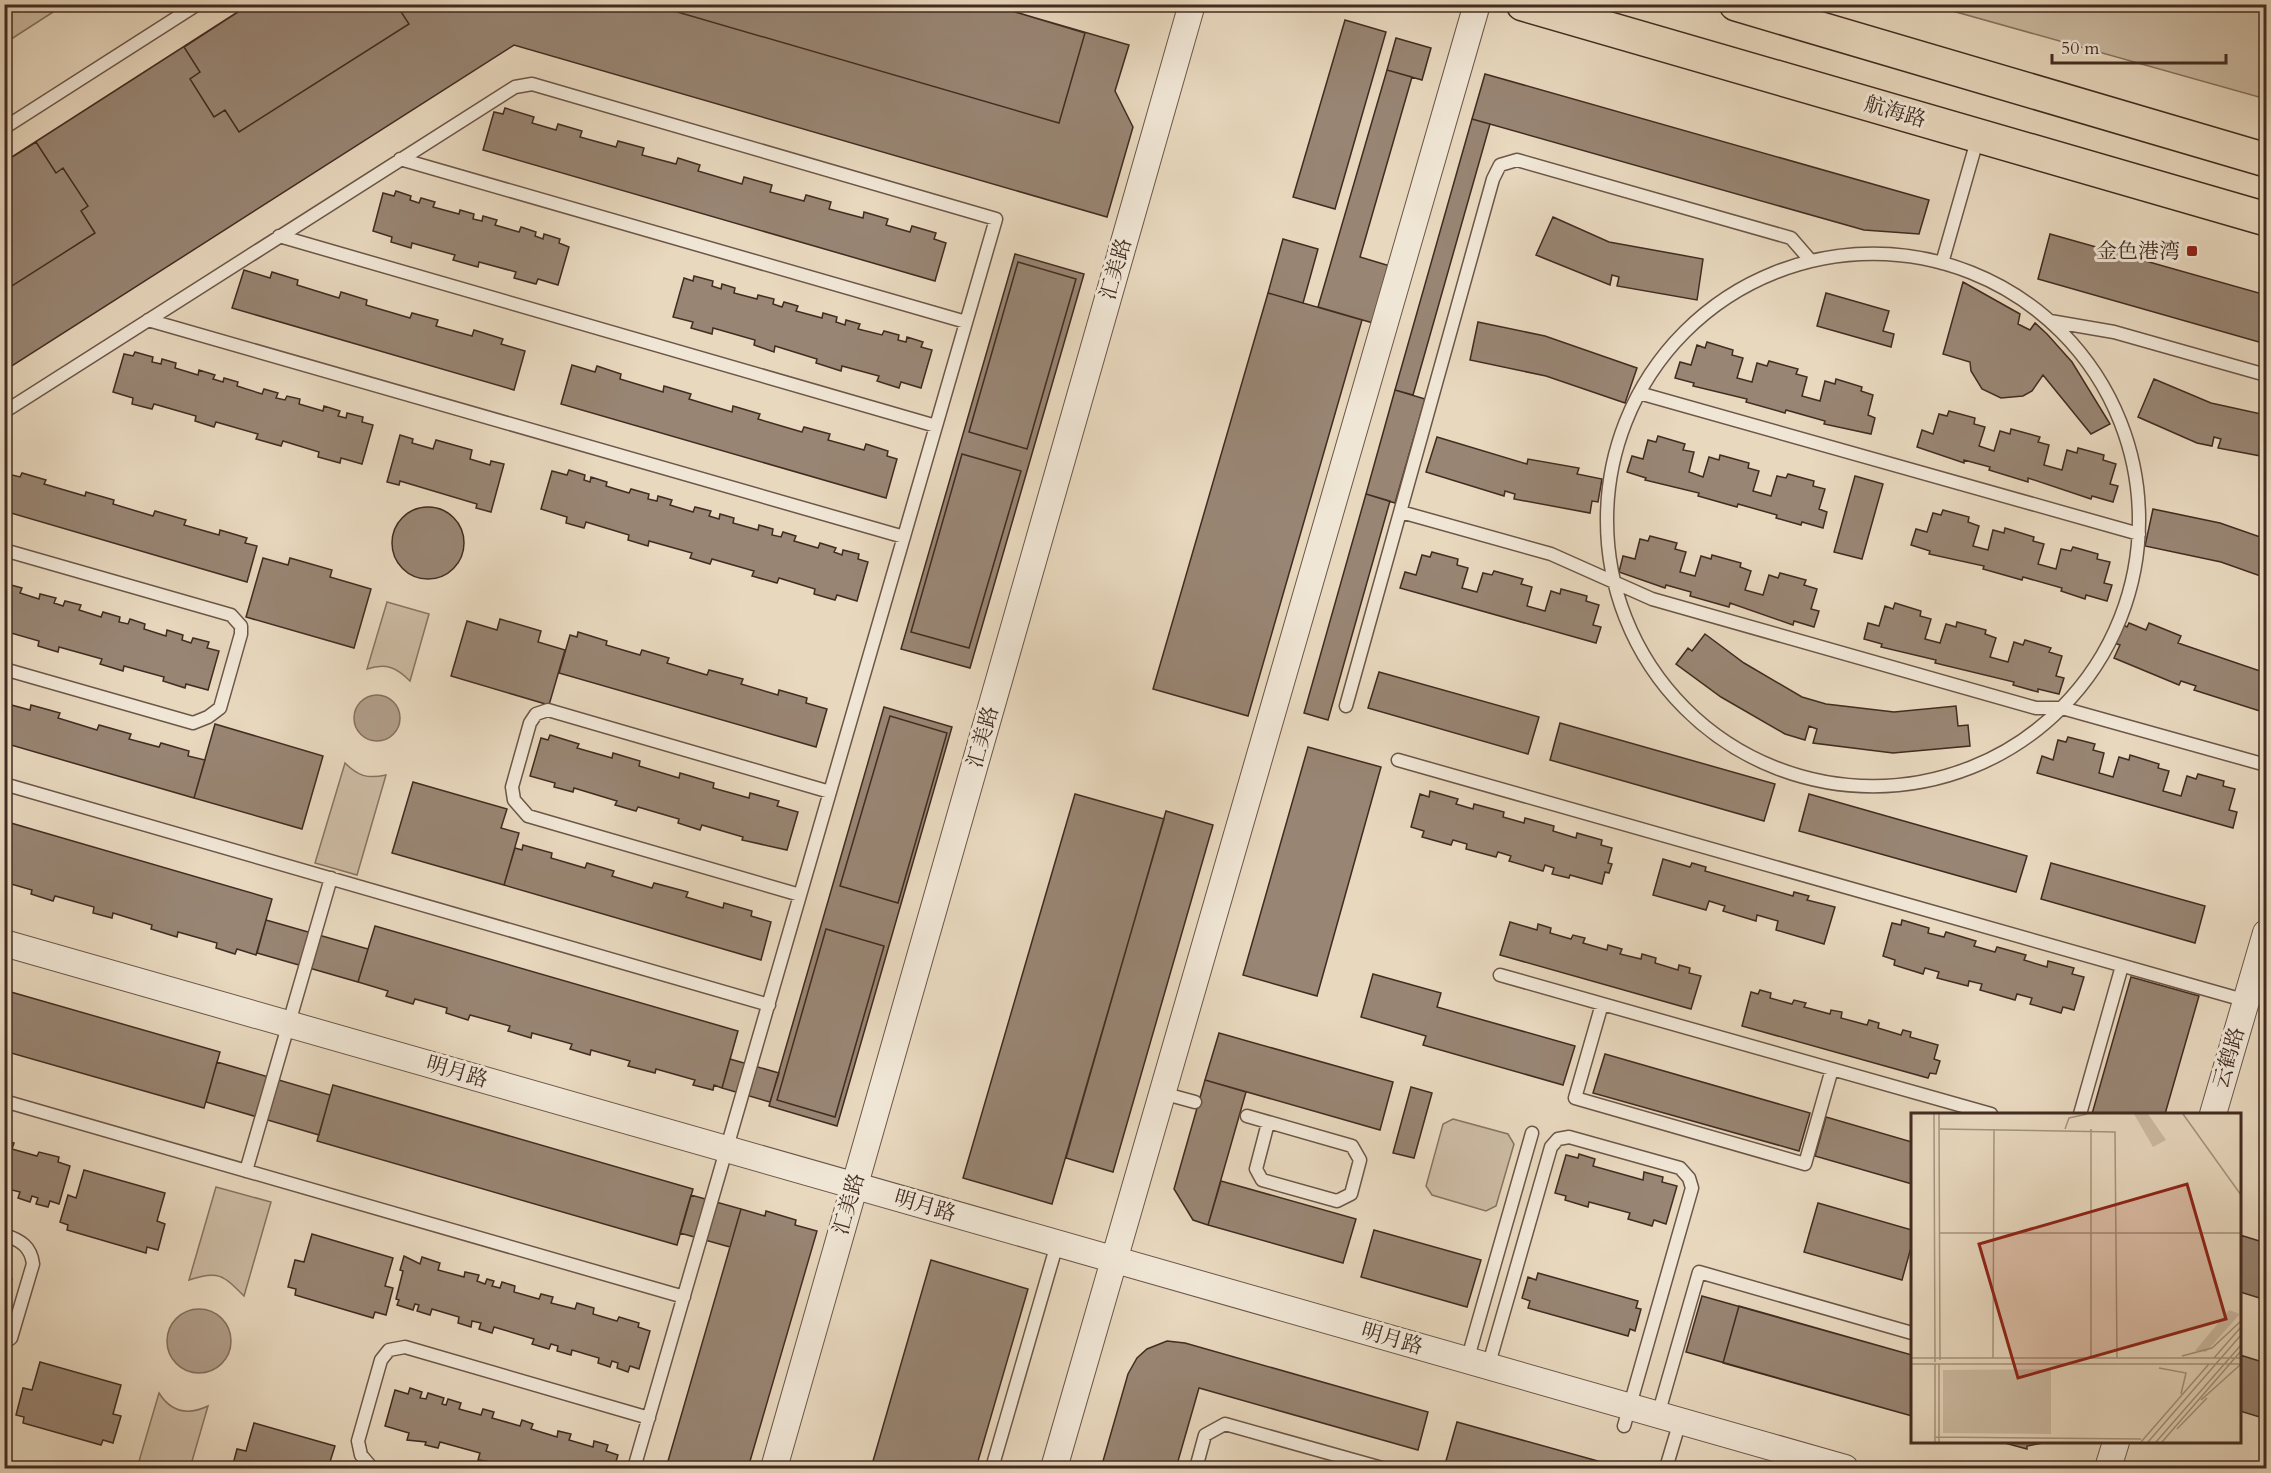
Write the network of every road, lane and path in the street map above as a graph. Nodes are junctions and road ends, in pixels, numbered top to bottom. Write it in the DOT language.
graph roads {
  1 [pos="198,4"];
  2 [pos="1192,4"];
  3 [pos="1477,4"];
  4 [pos="1523,4"];
  5 [pos="1736,4"];
  6 [pos="4,128"];
  7 [pos="1978,136"];
  8 [pos="400,159"];
  9 [pos="2266,160"];
  10 [pos="2266,219"];
  11 [pos="279,236"];
  12 [pos="1811,261"];
  13 [pos="1942,263"];
  14 [pos="148,320"];
  15 [pos="2050,321"];
  16 [pos="966,322"];
  17 [pos="2266,375"];
  18 [pos="1639,393"];
  19 [pos="4,412"];
  20 [pos="936,426"];
  21 [pos="1401,512"];
  22 [pos="2139,534"];
  23 [pos="904,537"];
  24 [pos="4,550"];
  25 [pos="1614,582"];
  26 [pos="4,669"];
  27 [pos="1346,706"];
  28 [pos="2062,708"];
  29 [pos="1398,760"];
  30 [pos="2266,765"];
  31 [pos="4,784"];
  32 [pos="830,792"];
  33 [pos="331,878"];
  34 [pos="800,895"];
  35 [pos="2266,933"];
  36 [pos="4,943"];
  37 [pos="2122,966"];
  38 [pos="1500,975"];
  39 [pos="2247,1001"];
  40 [pos="1602,1004"];
  41 [pos="769,1005"];
  42 [pos="288,1024"];
  43 [pos="1832,1069"];
  44 [pos="1162,1093"];
  45 [pos="4,1101"];
  46 [pos="1196,1102"];
  47 [pos="1987,1113"];
  48 [pos="2080,1113"];
  49 [pos="2213,1113"];
  50 [pos="1247,1116"];
  51 [pos="1268,1123"];
  52 [pos="1532,1133"];
  53 [pos="727,1149"];
  54 [pos="246,1171"];
  55 [pos="854,1186"];
  56 [pos="4,1235"];
  57 [pos="1057,1244"];
  58 [pos="1114,1260"];
  59 [pos="684,1297"];
  60 [pos="1911,1333"];
  61 [pos="4,1343"];
  62 [pos="1478,1364"];
  63 [pos="1627,1417"];
  64 [pos="649,1418"];
  65 [pos="1669,1418"];
  66 [pos="2116,1443"];
  67 [pos="372,1468"];
  68 [pos="634,1468"];
  69 [pos="774,1468"];
  70 [pos="992,1468"];
  71 [pos="1054,1468"];
  72 [pos="1196,1468"];
  73 [pos="1382,1468"];
  74 [pos="1666,1468"];
  75 [pos="1845,1468"];
  76 [pos="2108,1468"];
  1 -- 6 [label="lane"];
  2 -- 55 [label="street, 汇美路"];
  3 -- 44 [label="street"];
  4 -- 7 [label="main road, 航海路"];
  5 -- 9 [label="main road"];
  7 -- 10 [label="main road, 航海路"];
  7 -- 13 [label="lane"];
  8 -- 11 [label="lane"];
  8 -- 16 [label="lane"];
  8 -- 16 [label="lane"];
  11 -- 14 [label="lane"];
  11 -- 20 [label="lane"];
  12 -- 13 [label="lane"];
  12 -- 18 [label="lane"];
  12 -- 21 [label="lane"];
  13 -- 15 [label="lane"];
  14 -- 19 [label="lane"];
  14 -- 23 [label="lane"];
  15 -- 17 [label="lane"];
  15 -- 22 [label="lane"];
  16 -- 20 [label="lane"];
  18 -- 22 [label="lane"];
  18 -- 25 [label="lane"];
  20 -- 23 [label="lane"];
  21 -- 25 [label="lane"];
  21 -- 27 [label="lane"];
  22 -- 28 [label="lane"];
  23 -- 32 [label="lane"];
  24 -- 26 [label="lane"];
  25 -- 28 [label="lane"];
  25 -- 28 [label="lane"];
  28 -- 30 [label="lane"];
  29 -- 37 [label="lane"];
  31 -- 33 [label="lane"];
  32 -- 34 [label="lane"];
  32 -- 34 [label="lane"];
  33 -- 41 [label="lane"];
  33 -- 42 [label="lane"];
  34 -- 41 [label="lane"];
  35 -- 39 [label="street, 云鹤路"];
  36 -- 42 [label="street, 明月路"];
  37 -- 39 [label="lane"];
  37 -- 48 [label="lane"];
  38 -- 40 [label="lane"];
  39 -- 49 [label="street, 云鹤路"];
  40 -- 43 [label="lane"];
  40 -- 43 [label="lane"];
  41 -- 53 [label="lane"];
  42 -- 53 [label="street, 明月路"];
  42 -- 54 [label="lane"];
  43 -- 47 [label="lane"];
  44 -- 46 [label="lane"];
  44 -- 58 [label="street"];
  45 -- 54 [label="lane"];
  50 -- 51 [label="lane"];
  51 -- 51 [label="lane"];
  52 -- 62 [label="lane"];
  53 -- 55 [label="street, 明月路"];
  53 -- 59 [label="lane"];
  54 -- 59 [label="lane"];
  55 -- 57 [label="street, 明月路"];
  55 -- 69 [label="street, 汇美路"];
  56 -- 61 [label="lane"];
  57 -- 58 [label="street, 明月路"];
  57 -- 70 [label="lane"];
  58 -- 62 [label="street, 明月路"];
  58 -- 71 [label="street"];
  59 -- 64 [label="lane"];
  60 -- 65 [label="lane"];
  62 -- 63 [label="street, 明月路"];
  62 -- 63 [label="lane"];
  63 -- 65 [label="street, 明月路"];
  64 -- 67 [label="lane"];
  64 -- 68 [label="lane"];
  65 -- 74 [label="lane"];
  65 -- 75 [label="street, 明月路"];
  66 -- 76 [label="street"];
  72 -- 73 [label="lane"];
}
